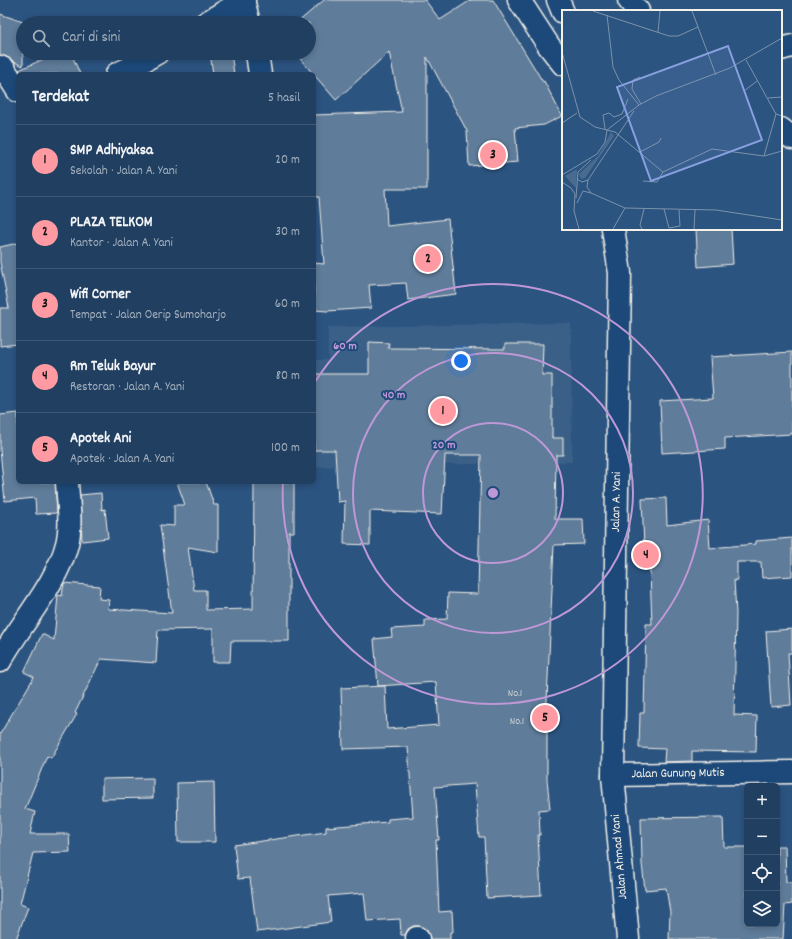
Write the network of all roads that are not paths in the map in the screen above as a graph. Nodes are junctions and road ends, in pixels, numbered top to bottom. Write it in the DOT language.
graph roads {
  1 [pos="243,0"];
  2 [pos="519,0"];
  3 [pos="558,0"];
  4 [pos="629,0"];
  5 [pos="562,10"];
  6 [pos="637,10"];
  7 [pos="217,16"];
  8 [pos="248,16"];
  9 [pos="792,46"];
  10 [pos="782,49"];
  11 [pos="145,60"];
  12 [pos="258,60"];
  13 [pos="562,63"];
  14 [pos="0,67"];
  15 [pos="121,72"];
  16 [pos="260,72"];
  17 [pos="16,88"];
  18 [pos="782,130"];
  19 [pos="792,138"];
  20 [pos="613,230"];
  21 [pos="67,484"];
  22 [pos="0,661"];
  23 [pos="792,772"];
  24 [pos="613,775"];
  25 [pos="628,939"];
  1 -- 7 [label="main road"];
  1 -- 8 [label="main road"];
  2 -- 13 [label="main road"];
  3 -- 5 [label="main road"];
  4 -- 6 [label="main road"];
  9 -- 10 [label="main road"];
  11 -- 15 [label="main road"];
  12 -- 16 [label="main road"];
  14 -- 17 [label="main road"];
  18 -- 19 [label="main road"];
  20 -- 24 [label="main road, Jalan A. Yani"];
  21 -- 22 [label="main road"];
  23 -- 24 [label="main road, Jalan Gunung Mutis"];
  24 -- 25 [label="main road, Jalan Ahmad Yani"];
}
